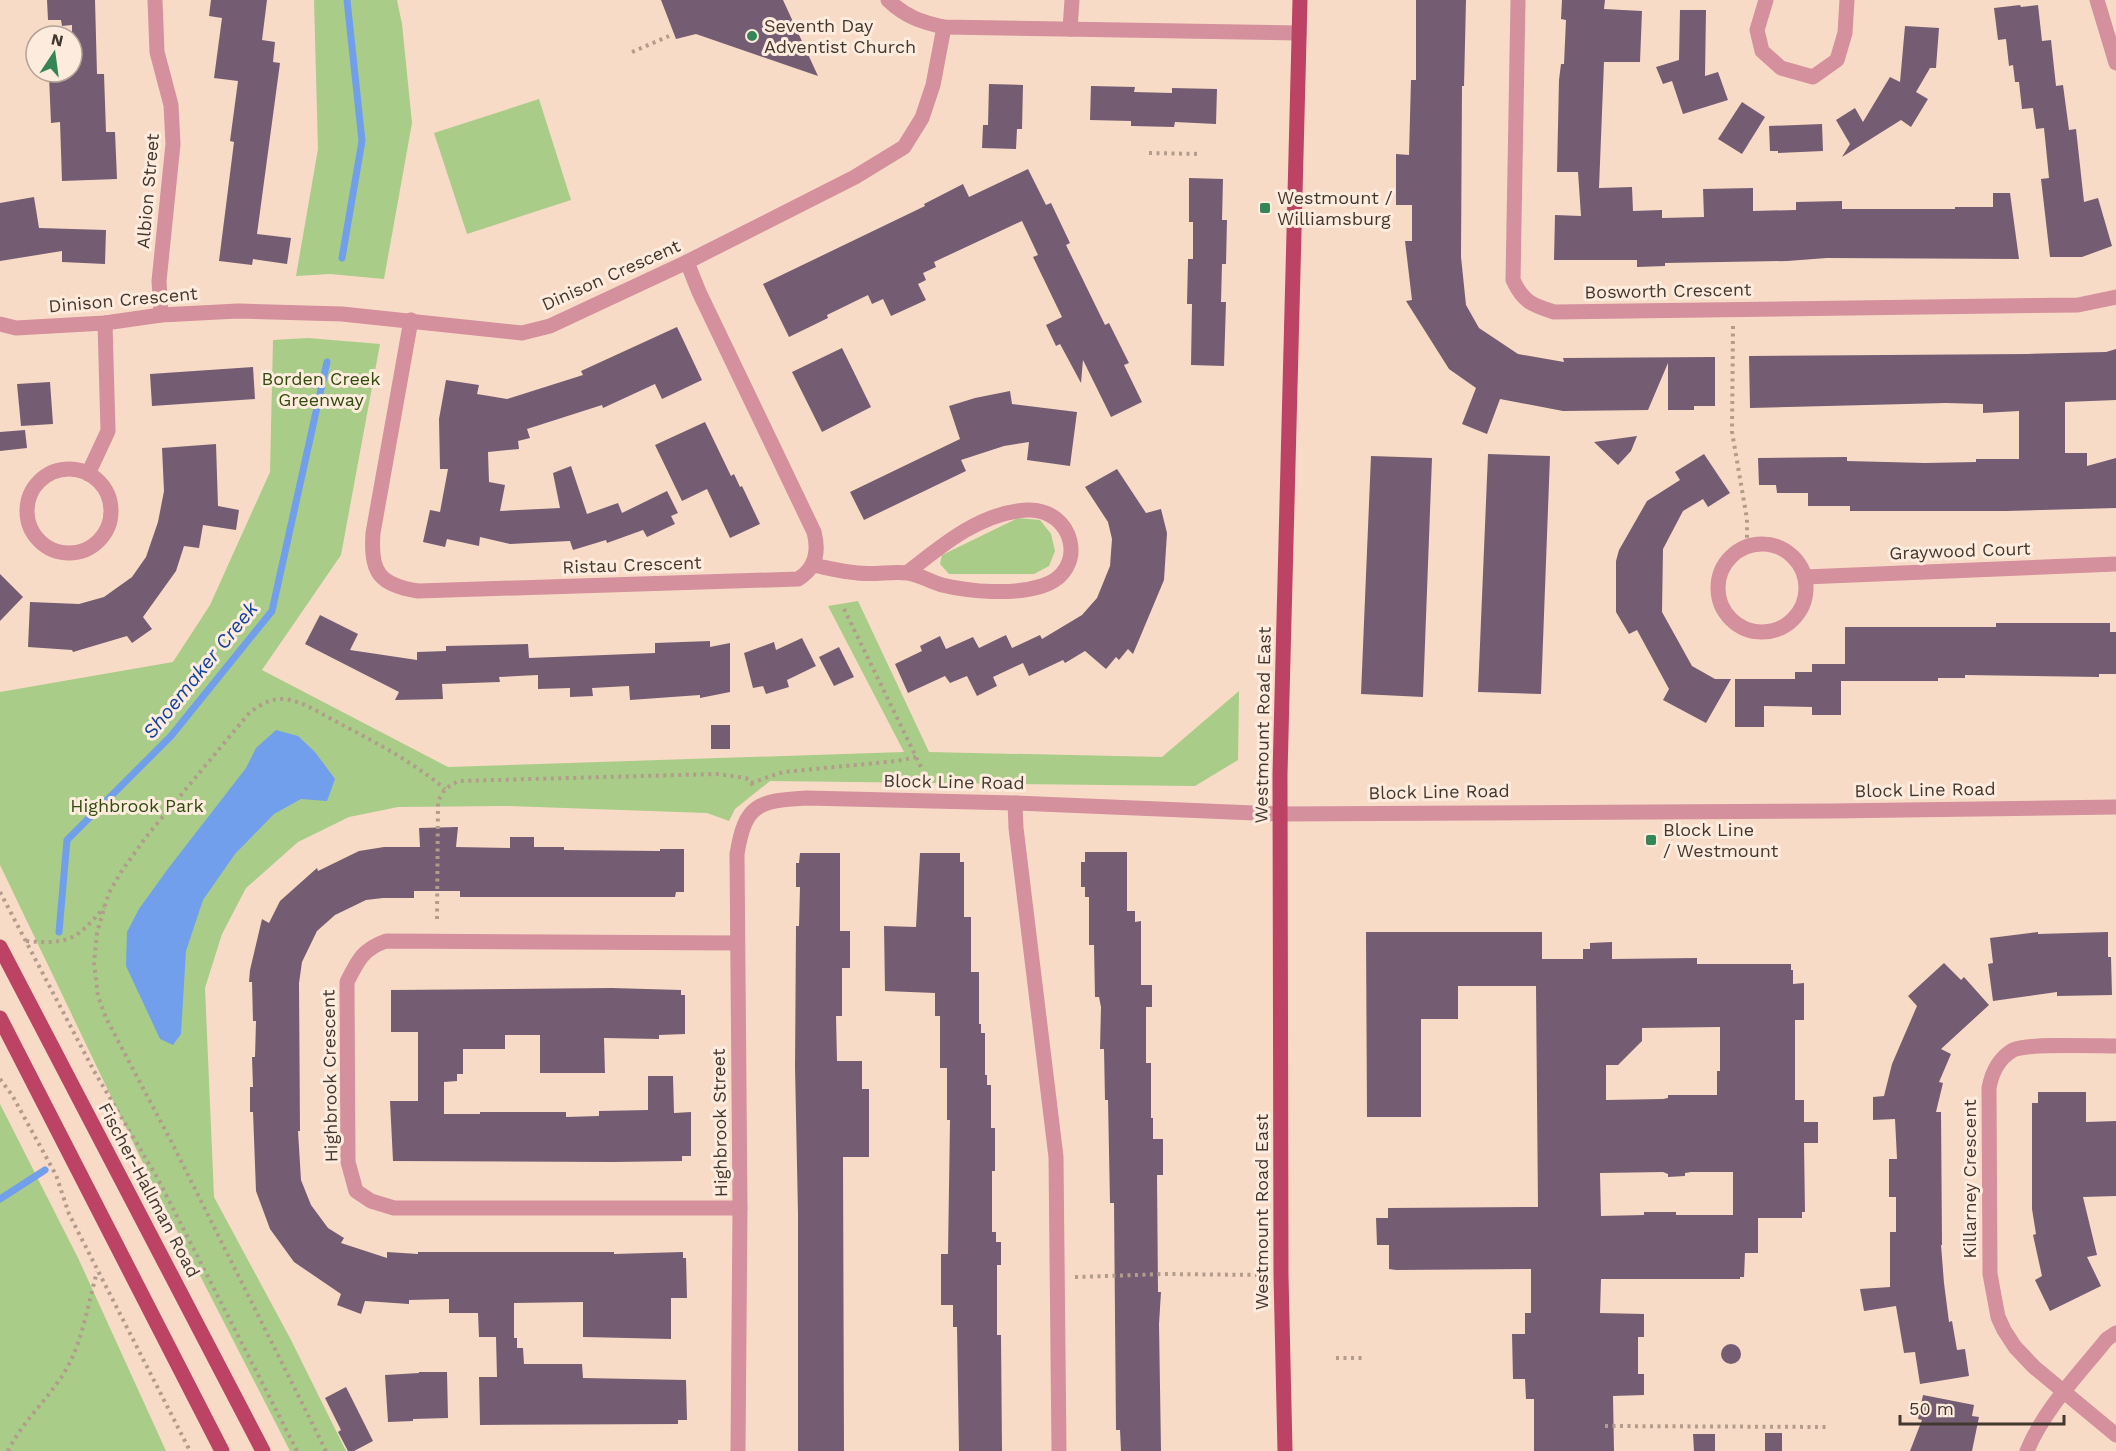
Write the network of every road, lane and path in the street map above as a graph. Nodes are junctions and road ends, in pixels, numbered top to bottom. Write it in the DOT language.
graph roads {
  1 [pos="155,0"];
  2 [pos="888,0"];
  3 [pos="1072,0"];
  4 [pos="1300,0"];
  5 [pos="1518,0"];
  6 [pos="1766,0"];
  7 [pos="1847,0"];
  8 [pos="2097,0"];
  9 [pos="944,27"];
  10 [pos="1070,29"];
  11 [pos="1299,33"];
  12 [pos="669,36"];
  13 [pos="632,52"];
  14 [pos="2116,63"];
  15 [pos="1149,153"];
  16 [pos="1201,154"];
  17 [pos="687,262"];
  18 [pos="2116,297"];
  19 [pos="1733,310"];
  20 [pos="161,315"];
  21 [pos="411,320"];
  22 [pos="105,323"];
  23 [pos="0,324"];
  24 [pos="88,474"];
  25 [pos="1747,546"];
  26 [pos="2116,564"];
  27 [pos="813,565"];
  28 [pos="908,573"];
  29 [pos="1805,577"];
  30 [pos="844,609"];
  31 [pos="916,757"];
  32 [pos="922,769"];
  33 [pos="751,783"];
  34 [pos="445,789"];
  35 [pos="761,797"];
  36 [pos="1015,802"];
  37 [pos="2116,807"];
  38 [pos="1280,814"];
  39 [pos="0,892"];
  40 [pos="105,906"];
  41 [pos="437,919"];
  42 [pos="26,941"];
  43 [pos="737,943"];
  44 [pos="0,947"];
  45 [pos="0,1018"];
  46 [pos="2116,1046"];
  47 [pos="0,1079"];
  48 [pos="740,1208"];
  49 [pos="98,1271"];
  50 [pos="1281,1275"];
  51 [pos="1059,1278"];
  52 [pos="2116,1333"];
  53 [pos="1336,1358"];
  54 [pos="1364,1358"];
  55 [pos="2064,1392"];
  56 [pos="1605,1426"];
  57 [pos="1828,1427"];
  58 [pos="2116,1436"];
  59 [pos="8,1451"];
  60 [pos="190,1451"];
  61 [pos="222,1451"];
  62 [pos="263,1451"];
  63 [pos="297,1451"];
  64 [pos="326,1451"];
  65 [pos="738,1451"];
  66 [pos="1059,1451"];
  67 [pos="1285,1451"];
  68 [pos="2027,1451"];
  1 -- 20 [label="street, Albion Street"];
  2 -- 9 [label="street"];
  3 -- 10 [label="street"];
  4 -- 11 [label="main road, Westmount Road East"];
  5 -- 19 [label="street, Bosworth Crescent"];
  6 -- 7 [label="street"];
  8 -- 14 [label="street"];
  9 -- 10 [label="street"];
  9 -- 17 [label="street, Dinison Crescent"];
  10 -- 11 [label="street"];
  11 -- 38 [label="main road, Westmount Road East"];
  12 -- 13 [label="path"];
  15 -- 16 [label="path"];
  17 -- 21 [label="street, Dinison Crescent"];
  17 -- 27 [label="street"];
  18 -- 19 [label="street, Bosworth Crescent"];
  19 -- 25 [label="path"];
  20 -- 21 [label="street, Dinison Crescent"];
  20 -- 22 [label="street, Dinison Crescent"];
  21 -- 27 [label="street, Ristau Crescent"];
  22 -- 23 [label="street, Dinison Crescent"];
  22 -- 24 [label="street"];
  24 -- 24 [label="street"];
  25 -- 29 [label="street"];
  25 -- 29 [label="street"];
  26 -- 29 [label="street, Graywood Court"];
  27 -- 28 [label="street"];
  28 -- 28 [label="street"];
  30 -- 31 [label="path"];
  31 -- 32 [label="path"];
  31 -- 33 [label="path"];
  33 -- 34 [label="path"];
  33 -- 35 [label="path"];
  34 -- 40 [label="path"];
  34 -- 41 [label="path"];
  35 -- 36 [label="street, Block Line Road"];
  35 -- 43 [label="street, Highbrook Street"];
  36 -- 38 [label="street, Block Line Road"];
  36 -- 51 [label="street"];
  37 -- 38 [label="street, Block Line Road"];
  38 -- 50 [label="main road, Westmount Road East"];
  39 -- 42 [label="path"];
  40 -- 42 [label="path"];
  40 -- 64 [label="path"];
  42 -- 63 [label="path"];
  43 -- 48 [label="street, Highbrook Street"];
  43 -- 48 [label="street, Highbrook Crescent"];
  44 -- 62 [label="main road, Fischer-Hallman Road"];
  45 -- 61 [label="main road"];
  46 -- 55 [label="street, Killarney Crescent"];
  47 -- 49 [label="path"];
  48 -- 65 [label="street, Highbrook Street"];
  49 -- 59 [label="path"];
  49 -- 60 [label="path"];
  50 -- 51 [label="path"];
  50 -- 67 [label="main road, Westmount Road East"];
  51 -- 66 [label="street"];
  52 -- 55 [label="street"];
  53 -- 54 [label="path"];
  55 -- 58 [label="street, Killarney Crescent"];
  55 -- 68 [label="street"];
  56 -- 57 [label="path"];
}
